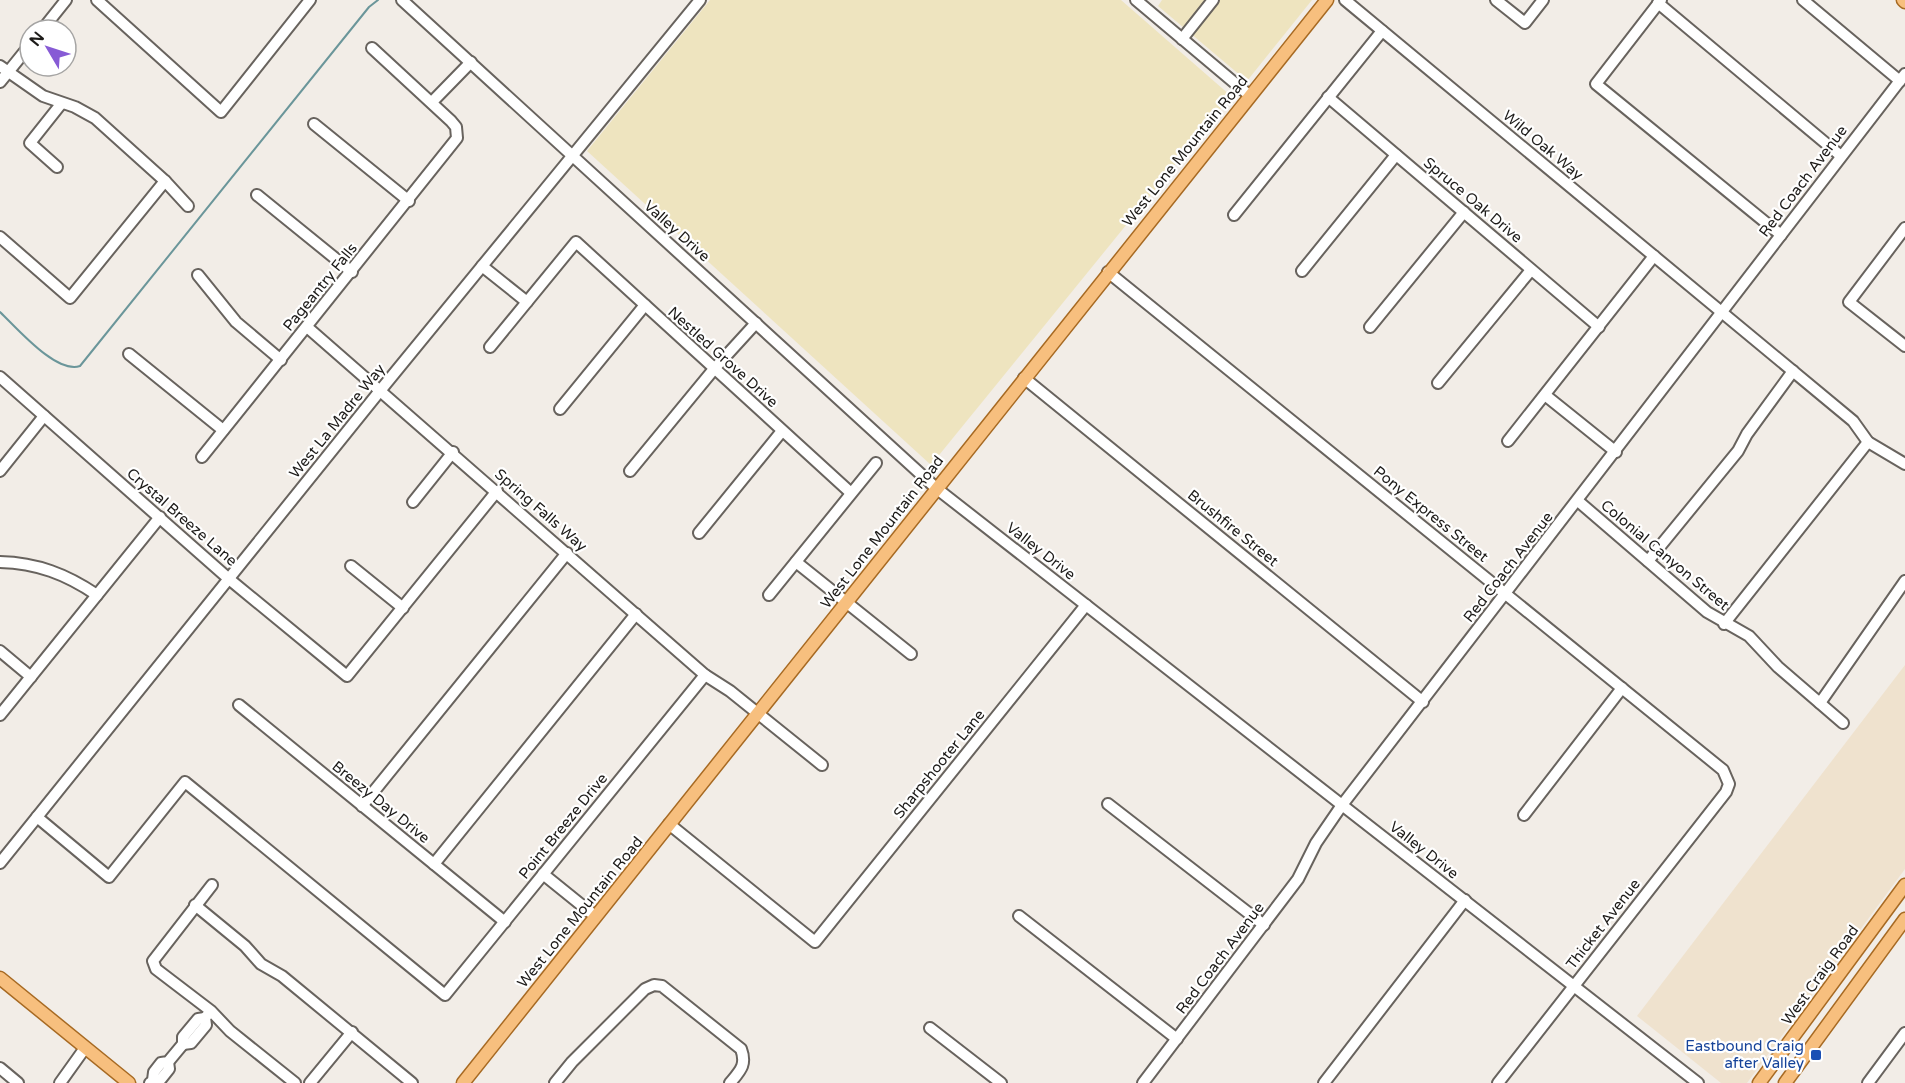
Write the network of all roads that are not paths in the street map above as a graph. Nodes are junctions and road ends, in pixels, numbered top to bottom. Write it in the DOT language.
graph roads {
  1 [pos="66,0"];
  2 [pos="97,0"];
  3 [pos="310,0"];
  4 [pos="402,0"];
  5 [pos="700,0"];
  6 [pos="1136,0"];
  7 [pos="1213,0"];
  8 [pos="1327,0"];
  9 [pos="1345,0"];
  10 [pos="1496,0"];
  11 [pos="1543,0"];
  12 [pos="1803,0"];
  13 [pos="1659,2"];
  14 [pos="52,18"];
  15 [pos="1382,31"];
  16 [pos="1182,39"];
  17 [pos="372,48"];
  18 [pos="18,56"];
  19 [pos="471,62"];
  20 [pos="4,69"];
  21 [pos="1902,78"];
  22 [pos="0,82"];
  23 [pos="1249,95"];
  24 [pos="1328,97"];
  25 [pos="432,102"];
  26 [pos="61,104"];
  27 [pos="314,124"];
  28 [pos="1396,154"];
  29 [pos="571,156"];
  30 [pos="1841,156"];
  31 [pos="57,166"];
  32 [pos="165,181"];
  33 [pos="257,195"];
  34 [pos="409,201"];
  35 [pos="188,206"];
  36 [pos="1464,212"];
  37 [pos="1234,215"];
  38 [pos="1905,228"];
  39 [pos="1780,235"];
  40 [pos="0,237"];
  41 [pos="1654,256"];
  42 [pos="482,266"];
  43 [pos="1531,270"];
  44 [pos="1302,271"];
  45 [pos="352,272"];
  46 [pos="1108,272"];
  47 [pos="198,275"];
  48 [pos="527,303"];
  49 [pos="645,305"];
  50 [pos="1722,313"];
  51 [pos="756,323"];
  52 [pos="307,327"];
  53 [pos="1370,327"];
  54 [pos="1599,327"];
  55 [pos="1905,346"];
  56 [pos="490,347"];
  57 [pos="129,354"];
  58 [pos="281,360"];
  59 [pos="714,369"];
  60 [pos="1793,371"];
  61 [pos="0,377"];
  62 [pos="1024,378"];
  63 [pos="1438,383"];
  64 [pos="379,392"];
  65 [pos="1545,395"];
  66 [pos="560,409"];
  67 [pos="45,416"];
  68 [pos="223,430"];
  69 [pos="782,431"];
  70 [pos="1508,441"];
  71 [pos="1868,442"];
  72 [pos="453,452"];
  73 [pos="1616,452"];
  74 [pos="202,457"];
  75 [pos="876,463"];
  76 [pos="1905,464"];
  77 [pos="0,471"];
  78 [pos="630,471"];
  79 [pos="936,488"];
  80 [pos="497,491"];
  81 [pos="850,493"];
  82 [pos="1578,501"];
  83 [pos="413,502"];
  84 [pos="160,517"];
  85 [pos="699,533"];
  86 [pos="567,553"];
  87 [pos="1648,561"];
  88 [pos="0,562"];
  89 [pos="796,562"];
  90 [pos="351,566"];
  91 [pos="229,579"];
  92 [pos="1905,581"];
  93 [pos="1506,594"];
  94 [pos="97,595"];
  95 [pos="769,595"];
  96 [pos="846,602"];
  97 [pos="1086,605"];
  98 [pos="403,608"];
  99 [pos="636,614"];
  100 [pos="1724,624"];
  101 [pos="0,651"];
  102 [pos="911,654"];
  103 [pos="705,675"];
  104 [pos="31,677"];
  105 [pos="1622,688"];
  106 [pos="1423,702"];
  107 [pos="1820,703"];
  108 [pos="239,705"];
  109 [pos="757,713"];
  110 [pos="0,715"];
  111 [pos="1843,723"];
  112 [pos="822,765"];
  113 [pos="1729,784"];
  114 [pos="1108,804"];
  115 [pos="1342,805"];
  116 [pos="362,806"];
  117 [pos="1524,815"];
  118 [pos="37,817"];
  119 [pos="669,824"];
  120 [pos="0,863"];
  121 [pos="434,864"];
  122 [pos="543,874"];
  123 [pos="212,885"];
  124 [pos="1904,888"];
  125 [pos="1465,900"];
  126 [pos="195,905"];
  127 [pos="595,916"];
  128 [pos="1019,916"];
  129 [pos="1905,920"];
  130 [pos="505,922"];
  131 [pos="1264,925"];
  132 [pos="0,978"];
  133 [pos="1573,986"];
  134 [pos="208,1014"];
  135 [pos="930,1028"];
  136 [pos="352,1032"];
  137 [pos="1177,1039"];
  138 [pos="1903,1040"];
  139 [pos="85,1048"];
  140 [pos="0,1068"];
  141 [pos="151,1082"];
  142 [pos="18,1083"];
  143 [pos="60,1083"];
  144 [pos="129,1083"];
  145 [pos="295,1083"];
  146 [pos="310,1083"];
  147 [pos="412,1083"];
  148 [pos="463,1083"];
  149 [pos="555,1083"];
  150 [pos="730,1083"];
  151 [pos="1000,1083"];
  152 [pos="1143,1083"];
  153 [pos="1324,1083"];
  154 [pos="1498,1083"];
  155 [pos="1698,1083"];
  156 [pos="1759,1083"];
  157 [pos="1785,1083"];
  158 [pos="1868,1083"];
  1 -- 14 [label="street"];
  2 -- 3 [label="street"];
  4 -- 19 [label="street, Valley Drive"];
  5 -- 29 [label="street, West La Madre Way"];
  6 -- 16 [label="street"];
  7 -- 16 [label="street"];
  8 -- 23 [label="main road, West Lone Mountain Road"];
  9 -- 15 [label="street, Wild Oak Way"];
  10 -- 11 [label="street"];
  12 -- 21 [label="street"];
  13 -- 30 [label="street"];
  13 -- 39 [label="street"];
  15 -- 24 [label="street"];
  15 -- 41 [label="street, Wild Oak Way"];
  16 -- 23 [label="street"];
  17 -- 25 [label="street"];
  18 -- 20 [label="street"];
  19 -- 25 [label="street"];
  19 -- 29 [label="street, Valley Drive"];
  20 -- 22 [label="street"];
  20 -- 26 [label="street"];
  21 -- 30 [label="street, Red Coach Avenue"];
  23 -- 46 [label="main road, West Lone Mountain Road"];
  24 -- 28 [label="street, Spruce Oak Drive"];
  24 -- 37 [label="street"];
  25 -- 34 [label="street, Pageantry Falls"];
  26 -- 31 [label="street"];
  26 -- 32 [label="street"];
  27 -- 34 [label="street"];
  28 -- 36 [label="street, Spruce Oak Drive"];
  28 -- 44 [label="street"];
  29 -- 42 [label="street, West La Madre Way"];
  29 -- 51 [label="street, Valley Drive"];
  30 -- 39 [label="street, Red Coach Avenue"];
  32 -- 35 [label="street"];
  32 -- 40 [label="street"];
  33 -- 45 [label="street"];
  34 -- 45 [label="street, Pageantry Falls"];
  36 -- 43 [label="street, Spruce Oak Drive"];
  36 -- 53 [label="street"];
  38 -- 55 [label="street"];
  39 -- 50 [label="street, Red Coach Avenue"];
  41 -- 50 [label="street, Wild Oak Way"];
  41 -- 54 [label="street"];
  42 -- 48 [label="street"];
  42 -- 64 [label="street, West La Madre Way"];
  43 -- 54 [label="street, Spruce Oak Drive"];
  43 -- 63 [label="street"];
  45 -- 52 [label="street, Pageantry Falls"];
  46 -- 62 [label="main road, West Lone Mountain Road"];
  46 -- 93 [label="street, Pony Express Street"];
  47 -- 58 [label="street"];
  48 -- 49 [label="street, Nestled Grove Drive"];
  48 -- 56 [label="street"];
  49 -- 59 [label="street, Nestled Grove Drive"];
  49 -- 66 [label="street"];
  50 -- 60 [label="street, Wild Oak Way"];
  50 -- 73 [label="street, Red Coach Avenue"];
  51 -- 59 [label="street"];
  51 -- 79 [label="street, Valley Drive"];
  52 -- 58 [label="street, Pageantry Falls"];
  52 -- 64 [label="street, Spring Falls Way"];
  54 -- 65 [label="street"];
  57 -- 68 [label="street"];
  58 -- 68 [label="street, Pageantry Falls"];
  59 -- 69 [label="street, Nestled Grove Drive"];
  59 -- 78 [label="street"];
  60 -- 71 [label="street, Wild Oak Way"];
  60 -- 87 [label="street"];
  61 -- 67 [label="street, Crystal Breeze Lane"];
  62 -- 79 [label="main road, West Lone Mountain Road"];
  62 -- 106 [label="street, Brushfire Street"];
  64 -- 72 [label="street, Spring Falls Way"];
  64 -- 91 [label="street, West La Madre Way"];
  65 -- 70 [label="street"];
  65 -- 73 [label="street"];
  67 -- 77 [label="street"];
  67 -- 84 [label="street, Crystal Breeze Lane"];
  68 -- 74 [label="street, Pageantry Falls"];
  69 -- 81 [label="street, Nestled Grove Drive"];
  69 -- 85 [label="street"];
  71 -- 76 [label="street"];
  71 -- 100 [label="street"];
  72 -- 80 [label="street, Spring Falls Way"];
  72 -- 83 [label="street"];
  73 -- 82 [label="street, Red Coach Avenue"];
  75 -- 81 [label="street"];
  79 -- 96 [label="main road, West Lone Mountain Road"];
  79 -- 97 [label="street, Valley Drive"];
  80 -- 86 [label="street, Spring Falls Way"];
  80 -- 98 [label="street"];
  81 -- 89 [label="street"];
  82 -- 87 [label="street, Colonial Canyon Street"];
  82 -- 93 [label="street, Red Coach Avenue"];
  84 -- 91 [label="street, Crystal Breeze Lane"];
  84 -- 94 [label="street"];
  86 -- 99 [label="street, Spring Falls Way"];
  86 -- 116 [label="street"];
  87 -- 100 [label="street, Colonial Canyon Street"];
  88 -- 94 [label="street"];
  89 -- 95 [label="street"];
  89 -- 96 [label="street"];
  90 -- 98 [label="street"];
  91 -- 98 [label="street, Crystal Breeze Lane"];
  91 -- 118 [label="street, West La Madre Way"];
  92 -- 107 [label="street"];
  93 -- 105 [label="street, Pony Express Street"];
  93 -- 106 [label="street, Red Coach Avenue"];
  94 -- 104 [label="street"];
  96 -- 102 [label="street"];
  96 -- 109 [label="main road, West Lone Mountain Road"];
  97 -- 115 [label="street, Valley Drive"];
  97 -- 119 [label="street, Sharpshooter Lane"];
  99 -- 103 [label="street, Spring Falls Way"];
  99 -- 121 [label="street"];
  100 -- 107 [label="street, Colonial Canyon Street"];
  101 -- 104 [label="street"];
  103 -- 109 [label="street, Spring Falls Way"];
  103 -- 122 [label="street, Point Breeze Drive"];
  104 -- 110 [label="street"];
  105 -- 113 [label="street, Pony Express Street"];
  105 -- 117 [label="street"];
  106 -- 115 [label="street, Red Coach Avenue"];
  107 -- 111 [label="street, Colonial Canyon Street"];
  108 -- 116 [label="street, Breezy Day Drive"];
  109 -- 112 [label="street, Spring Falls Way"];
  109 -- 119 [label="main road, West Lone Mountain Road"];
  113 -- 133 [label="street, Thicket Avenue"];
  114 -- 131 [label="street"];
  115 -- 125 [label="street, Valley Drive"];
  115 -- 131 [label="street, Red Coach Avenue"];
  116 -- 121 [label="street, Breezy Day Drive"];
  118 -- 120 [label="street, West La Madre Way"];
  118 -- 130 [label="street, Point Breeze Drive"];
  119 -- 127 [label="main road, West Lone Mountain Road"];
  121 -- 130 [label="street, Breezy Day Drive"];
  122 -- 127 [label="street"];
  122 -- 130 [label="street, Point Breeze Drive"];
  123 -- 126 [label="street"];
  124 -- 156 [label="main road, West Craig Road"];
  125 -- 133 [label="street, Valley Drive"];
  125 -- 153 [label="street"];
  126 -- 134 [label="street"];
  126 -- 136 [label="street"];
  127 -- 148 [label="main road, West Lone Mountain Road"];
  128 -- 137 [label="street"];
  129 -- 157 [label="main road"];
  131 -- 137 [label="street, Red Coach Avenue"];
  132 -- 139 [label="main road"];
  133 -- 154 [label="street, Thicket Avenue"];
  133 -- 155 [label="street, Valley Drive"];
  134 -- 141 [label="street"];
  134 -- 145 [label="street"];
  135 -- 151 [label="street"];
  136 -- 146 [label="street"];
  136 -- 147 [label="street"];
  137 -- 152 [label="street, Red Coach Avenue"];
  138 -- 158 [label="street"];
  139 -- 143 [label="street"];
  139 -- 144 [label="main road"];
  140 -- 142 [label="street"];
  149 -- 150 [label="street"];
}
